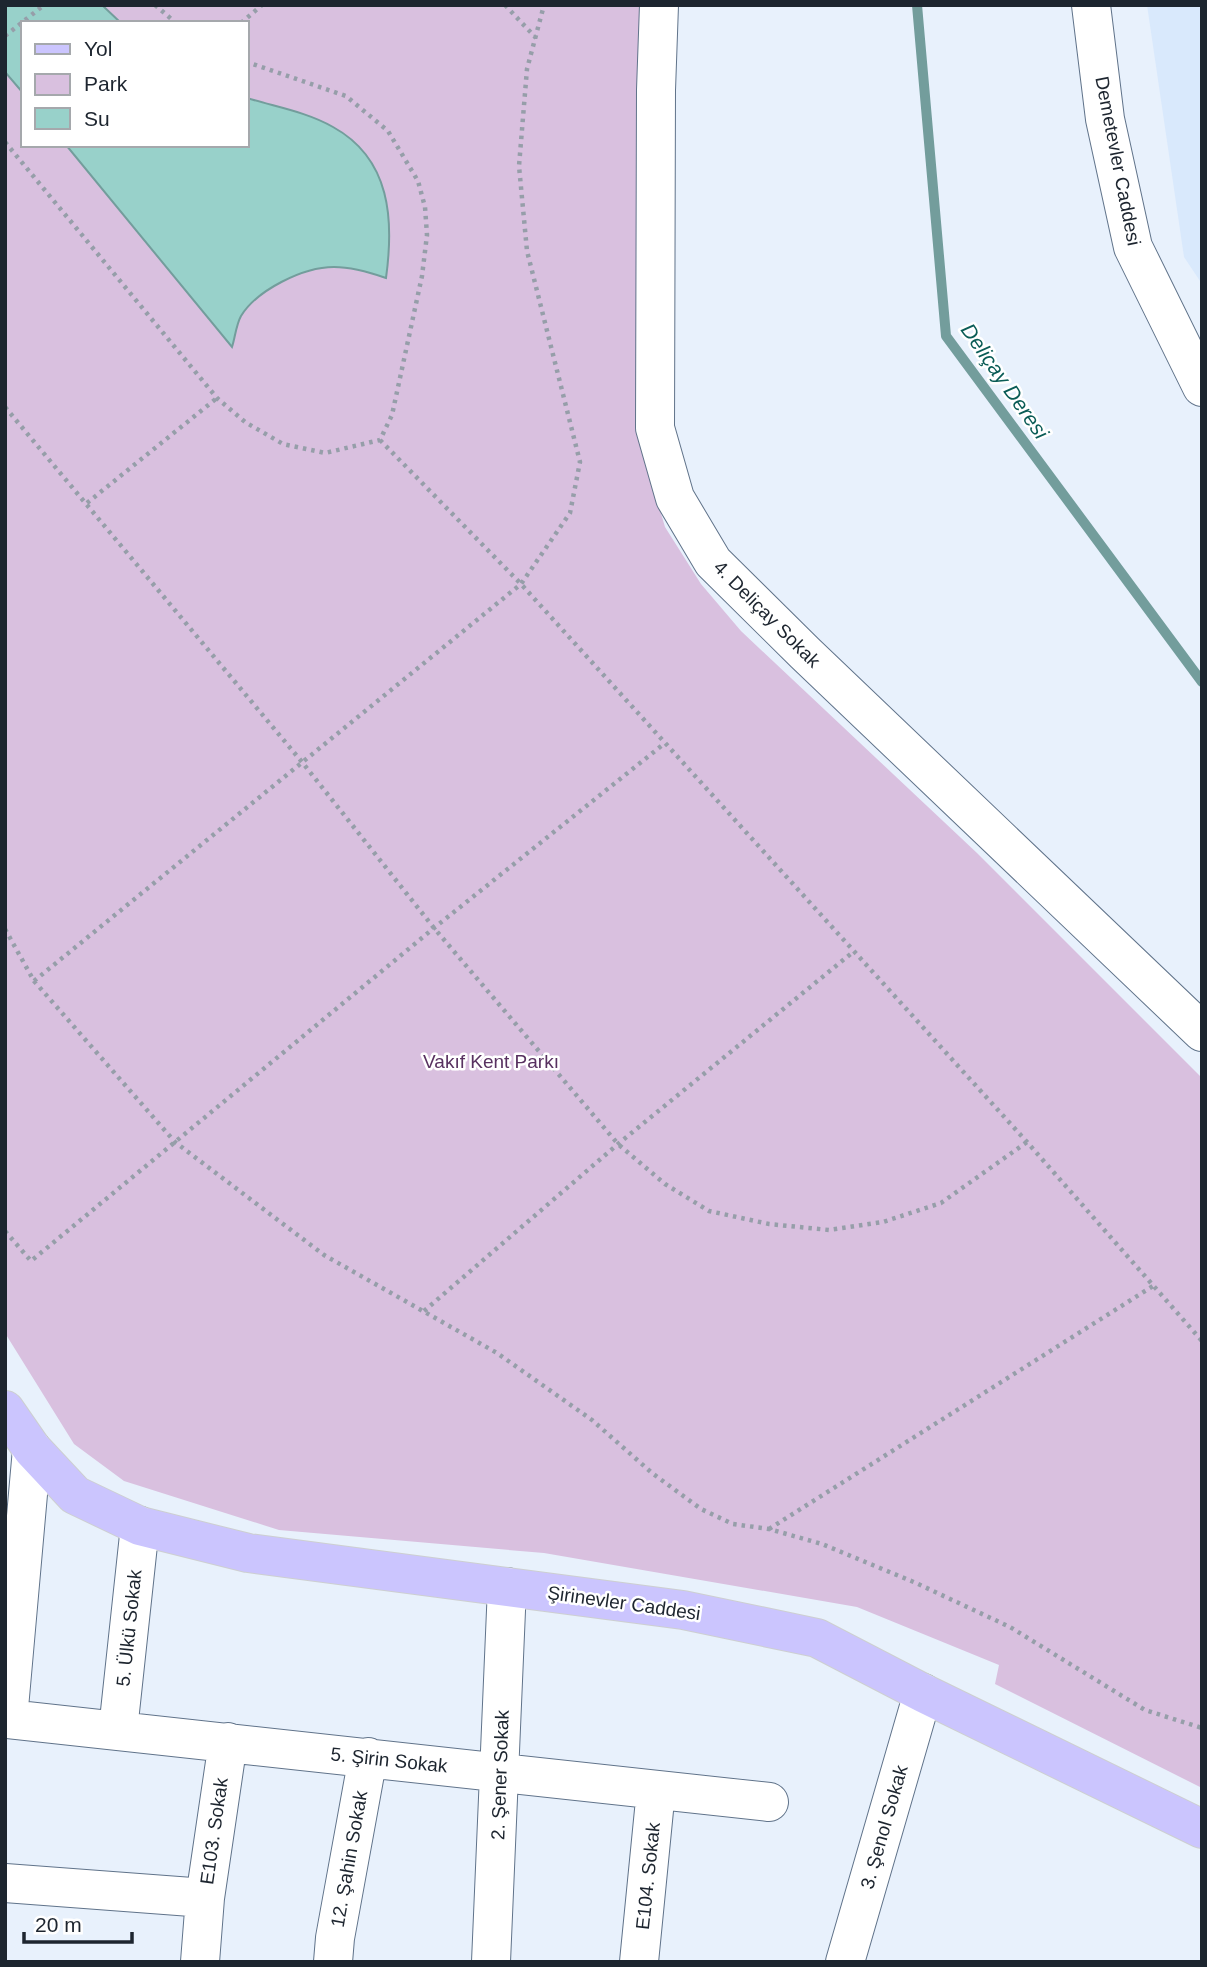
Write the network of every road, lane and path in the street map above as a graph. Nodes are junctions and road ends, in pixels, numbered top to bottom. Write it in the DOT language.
graph roads {
  1 [pos="44,5"];
  2 [pos="155,5"];
  3 [pos="262,5"];
  4 [pos="505,5"];
  5 [pos="544,5"];
  6 [pos="659,5"];
  7 [pos="1091,5"];
  8 [pos="24,21"];
  9 [pos="174,21"];
  10 [pos="243,21"];
  11 [pos="21,23"];
  12 [pos="5,36"];
  13 [pos="537,38"];
  14 [pos="248,62"];
  15 [pos="5,142"];
  16 [pos="1202,387"];
  17 [pos="217,398"];
  18 [pos="5,407"];
  19 [pos="380,440"];
  20 [pos="87,503"];
  21 [pos="522,584"];
  22 [pos="665,743"];
  23 [pos="302,762"];
  24 [pos="434,928"];
  25 [pos="5,929"];
  26 [pos="853,952"];
  27 [pos="34,981"];
  28 [pos="1202,1032"];
  29 [pos="175,1142"];
  30 [pos="1027,1142"];
  31 [pos="618,1144"];
  32 [pos="5,1231"];
  33 [pos="1153,1286"];
  34 [pos="424,1311"];
  35 [pos="1202,1341"];
  36 [pos="5,1410"];
  37 [pos="32,1449"];
  38 [pos="140,1526"];
  39 [pos="769,1529"];
  40 [pos="507,1587"];
  41 [pos="923,1693"];
  42 [pos="1202,1728"];
  43 [pos="118,1730"];
  44 [pos="228,1742"];
  45 [pos="368,1758"];
  46 [pos="500,1772"];
  47 [pos="656,1790"];
  48 [pos="769,1802"];
  49 [pos="1202,1829"];
  50 [pos="5,1883"];
  51 [pos="205,1898"];
  52 [pos="200,1962"];
  53 [pos="333,1962"];
  54 [pos="491,1962"];
  55 [pos="639,1962"];
  56 [pos="845,1962"];
  1 -- 8 [label="path"];
  2 -- 9 [label="path"];
  3 -- 10 [label="path"];
  4 -- 13 [label="path"];
  5 -- 13 [label="path"];
  6 -- 28 [label="street, 4. Deliçay Sokak"];
  7 -- 16 [label="street, Demetevler Caddesi"];
  11 -- 12 [label="path"];
  13 -- 21 [label="path"];
  14 -- 19 [label="path"];
  15 -- 17 [label="path"];
  17 -- 19 [label="path"];
  17 -- 20 [label="path"];
  18 -- 20 [label="path"];
  19 -- 21 [label="path"];
  20 -- 23 [label="path"];
  21 -- 22 [label="path"];
  21 -- 23 [label="path"];
  22 -- 24 [label="path"];
  22 -- 26 [label="path"];
  23 -- 24 [label="path"];
  23 -- 27 [label="path"];
  24 -- 29 [label="path"];
  24 -- 31 [label="path"];
  25 -- 27 [label="path"];
  26 -- 30 [label="path"];
  26 -- 31 [label="path"];
  27 -- 29 [label="path"];
  29 -- 32 [label="path"];
  29 -- 34 [label="path"];
  30 -- 31 [label="path"];
  30 -- 33 [label="path"];
  31 -- 34 [label="path"];
  33 -- 35 [label="path"];
  33 -- 39 [label="path"];
  34 -- 39 [label="path"];
  36 -- 37 [label="main road, Şirinevler Caddesi"];
  37 -- 38 [label="main road, Şirinevler Caddesi"];
  37 -- 43 [label="street, 5. Şirin Sokak"];
  38 -- 40 [label="main road, Şirinevler Caddesi"];
  38 -- 43 [label="street, 5. Ülkü Sokak"];
  39 -- 42 [label="path"];
  40 -- 41 [label="main road, Şirinevler Caddesi"];
  40 -- 46 [label="street, 2. Şener Sokak"];
  41 -- 49 [label="main road, Şirinevler Caddesi"];
  41 -- 56 [label="street, 3. Şenol Sokak"];
  43 -- 44 [label="street, 5. Şirin Sokak"];
  44 -- 45 [label="street, 5. Şirin Sokak"];
  44 -- 51 [label="street, E103. Sokak"];
  45 -- 46 [label="street, 5. Şirin Sokak"];
  45 -- 53 [label="street, 12. Şahin Sokak"];
  46 -- 47 [label="street, 5. Şirin Sokak"];
  46 -- 54 [label="street, 2. Şener Sokak"];
  47 -- 48 [label="street, 5. Şirin Sokak"];
  47 -- 55 [label="street, E104. Sokak"];
  50 -- 51 [label="street"];
  51 -- 52 [label="street, E103. Sokak"];
}
